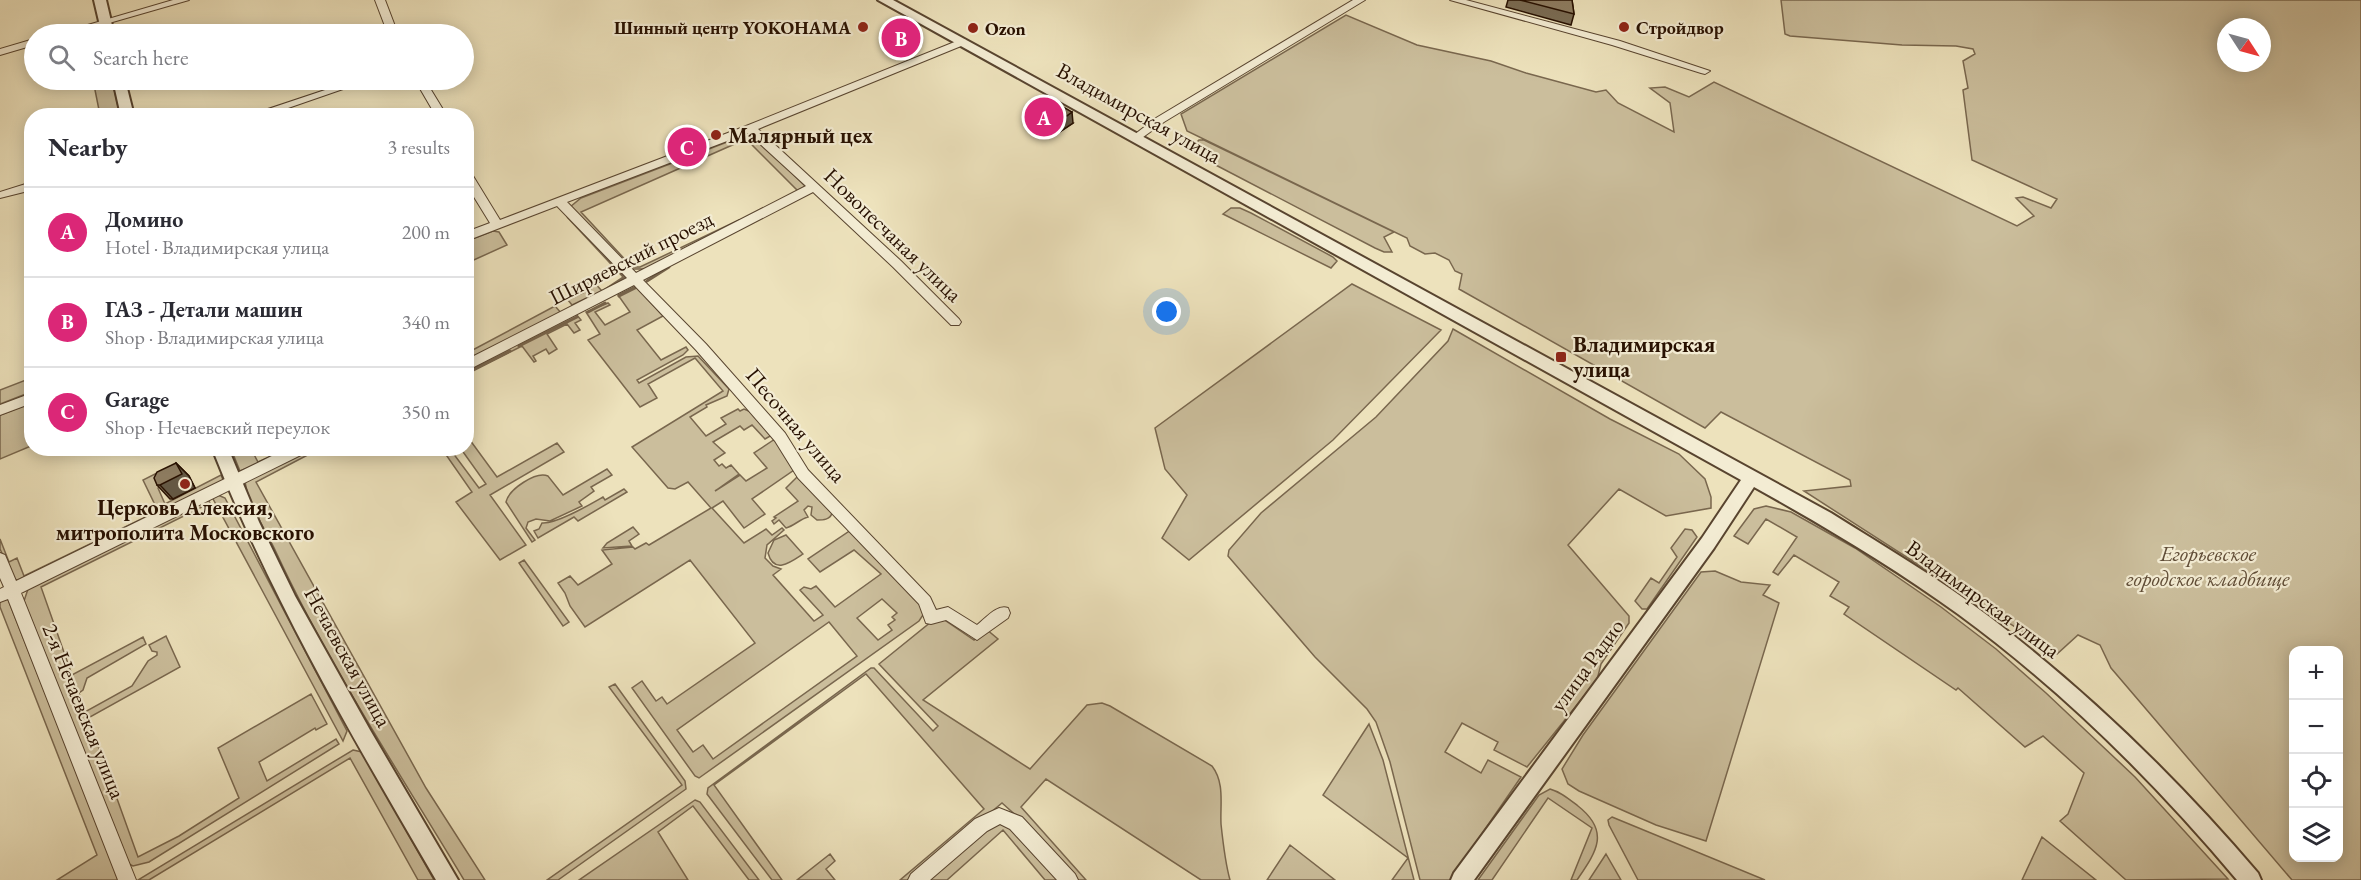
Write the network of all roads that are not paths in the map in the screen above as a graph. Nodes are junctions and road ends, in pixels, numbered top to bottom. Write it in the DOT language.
graph roads {
  1 [pos="100,0"];
  2 [pos="184,0"];
  3 [pos="380,0"];
  4 [pos="884,0"];
  5 [pos="1360,0"];
  6 [pos="1455,0"];
  7 [pos="106,24"];
  8 [pos="118,24"];
  9 [pos="389,24"];
  10 [pos="962,42"];
  11 [pos="24,45"];
  12 [pos="0,52"];
  13 [pos="1705,70"];
  14 [pos="122,90"];
  15 [pos="333,90"];
  16 [pos="426,90"];
  17 [pos="126,108"];
  18 [pos="277,108"];
  19 [pos="437,108"];
  20 [pos="750,129"];
  21 [pos="1135,138"];
  22 [pos="474,187"];
  23 [pos="814,187"];
  24 [pos="24,188"];
  25 [pos="3,195"];
  26 [pos="560,202"];
  27 [pos="498,226"];
  28 [pos="474,234"];
  29 [pos="634,280"];
  30 [pos="955,322"];
  31 [pos="474,362"];
  32 [pos="24,401"];
  33 [pos="0,410"];
  34 [pos="223,456"];
  35 [pos="286,456"];
  36 [pos="1751,478"];
  37 [pos="233,482"];
  38 [pos="0,559"];
  39 [pos="6,593"];
  40 [pos="1003,613"];
  41 [pos="127,880"];
  42 [pos="448,880"];
  43 [pos="917,880"];
  44 [pos="1069,880"];
  45 [pos="1461,880"];
  46 [pos="2251,880"];
  1 -- 7 [label="street"];
  2 -- 8 [label="street"];
  3 -- 9 [label="street"];
  4 -- 10 [label="street, Владимирская улица"];
  5 -- 21 [label="street"];
  6 -- 13 [label="street"];
  10 -- 20 [label="street"];
  10 -- 21 [label="street, Владимирская улица"];
  11 -- 12 [label="street"];
  14 -- 17 [label="street"];
  15 -- 18 [label="street"];
  16 -- 19 [label="street"];
  20 -- 23 [label="street, Новопесчаная улица"];
  20 -- 26 [label="street"];
  21 -- 36 [label="street, Владимирская улица"];
  22 -- 27 [label="street"];
  23 -- 29 [label="street, Ширяевский проезд"];
  23 -- 30 [label="street, Новопесчаная улица"];
  24 -- 25 [label="street"];
  26 -- 27 [label="street"];
  26 -- 29 [label="street, Песочная улица"];
  27 -- 28 [label="street"];
  29 -- 31 [label="street, Ширяевский проезд"];
  29 -- 40 [label="street, Песочная улица"];
  32 -- 33 [label="street"];
  34 -- 37 [label="street, Нечаевская улица"];
  35 -- 37 [label="street"];
  36 -- 45 [label="street, улица Радио"];
  36 -- 46 [label="street, Владимирская улица"];
  37 -- 39 [label="street"];
  37 -- 42 [label="street, Нечаевская улица"];
  38 -- 39 [label="street, 2-я Нечаевская улица"];
  39 -- 41 [label="street, 2-я Нечаевская улица"];
  43 -- 44 [label="street"];
}
